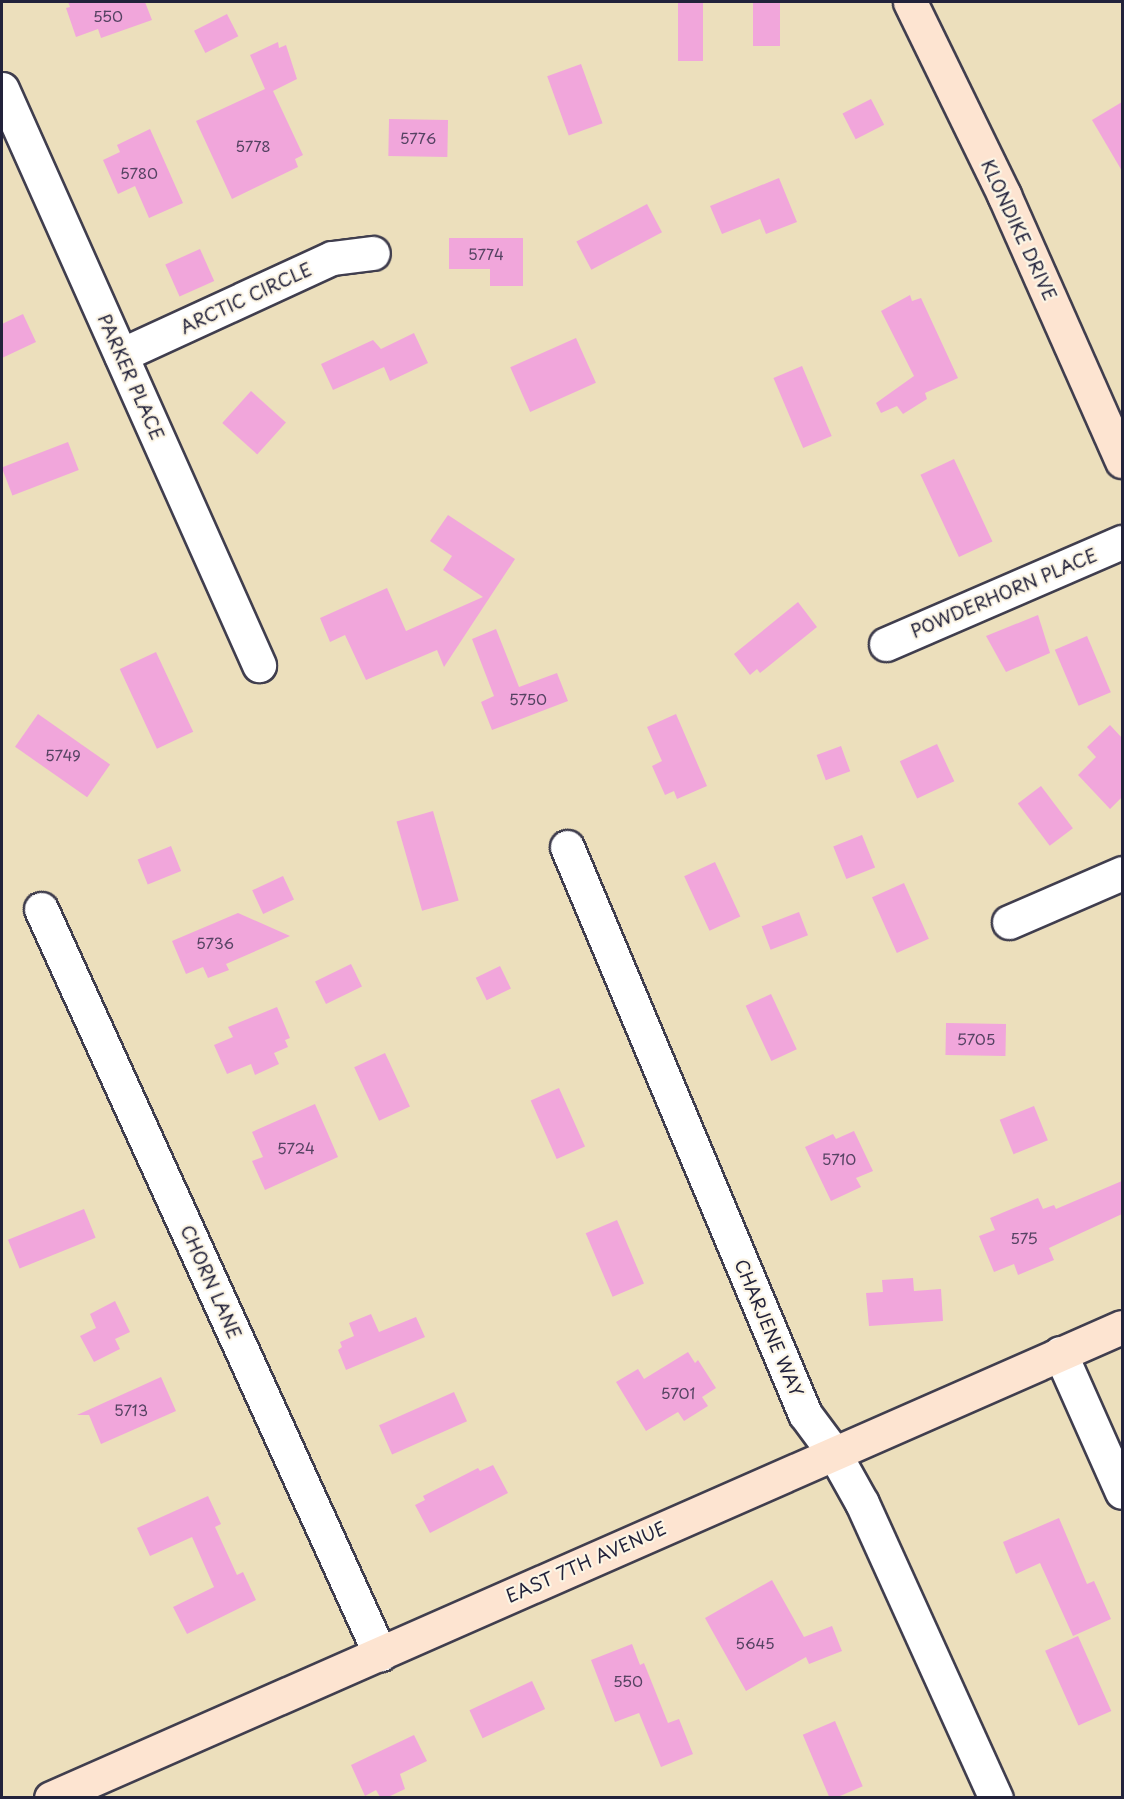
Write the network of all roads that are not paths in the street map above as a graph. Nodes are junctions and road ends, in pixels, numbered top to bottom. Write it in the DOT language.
graph roads {
  1 [pos="910,2"];
  2 [pos="2,89"];
  3 [pos="373,252"];
  4 [pos="121,355"];
  5 [pos="1122,461"];
  6 [pos="1122,542"];
  7 [pos="886,644"];
  8 [pos="259,665"];
  9 [pos="567,846"];
  10 [pos="1122,873"];
  11 [pos="41,909"];
  12 [pos="1009,922"];
  13 [pos="1122,1327"];
  14 [pos="1060,1353"];
  15 [pos="834,1453"];
  16 [pos="1122,1492"];
  17 [pos="380,1654"];
  18 [pos="60,1796"];
  19 [pos="996,1797"];
  1 -- 5 [label="main road, KLONDIKE DRIVE"];
  2 -- 4 [label="street, PARKER PLACE"];
  3 -- 4 [label="street, ARCTIC CIRCLE"];
  4 -- 8 [label="street, PARKER PLACE"];
  6 -- 7 [label="street, POWDERHORN PLACE"];
  9 -- 15 [label="street, CHARJENE WAY"];
  10 -- 12 [label="street"];
  11 -- 17 [label="street, CHORN LANE"];
  13 -- 14 [label="main road, EAST 7TH AVENUE"];
  14 -- 15 [label="main road, EAST 7TH AVENUE"];
  14 -- 16 [label="street"];
  15 -- 17 [label="main road, EAST 7TH AVENUE"];
  15 -- 19 [label="street, CHARJENE WAY"];
  17 -- 18 [label="main road, EAST 7TH AVENUE"];
}
